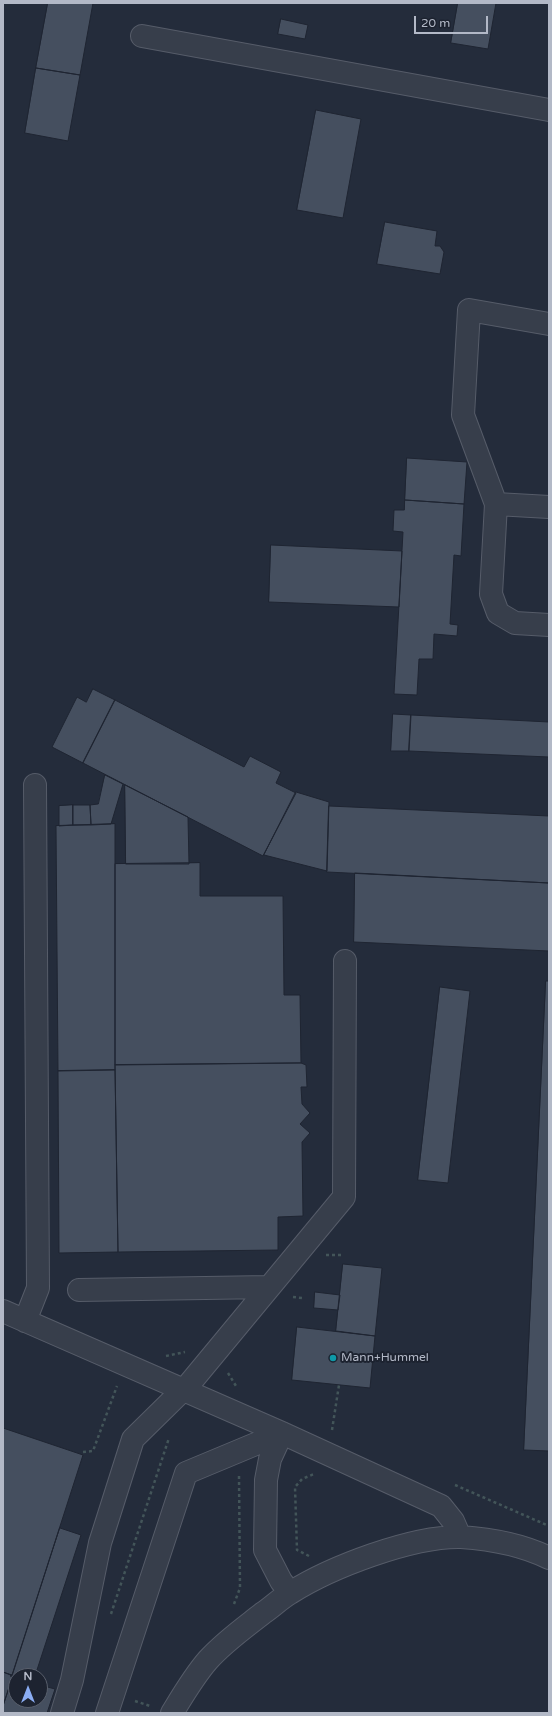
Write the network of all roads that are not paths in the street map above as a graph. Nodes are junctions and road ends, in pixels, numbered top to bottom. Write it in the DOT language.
graph roads {
  1 [pos="142,36"];
  2 [pos="549,110"];
  3 [pos="549,324"];
  4 [pos="496,504"];
  5 [pos="549,507"];
  6 [pos="549,624"];
  7 [pos="35,786"];
  8 [pos="345,961"];
  9 [pos="268,1287"];
  10 [pos="79,1290"];
  11 [pos="3,1311"];
  12 [pos="25,1321"];
  13 [pos="183,1389"];
  14 [pos="282,1433"];
  15 [pos="460,1537"];
  16 [pos="549,1558"];
  17 [pos="290,1593"];
  18 [pos="62,1713"];
  19 [pos="107,1713"];
  20 [pos="172,1713"];
  1 -- 2 [label="street"];
  3 -- 4 [label="street"];
  4 -- 5 [label="street"];
  4 -- 6 [label="street"];
  7 -- 12 [label="street"];
  8 -- 9 [label="street"];
  9 -- 10 [label="street"];
  9 -- 13 [label="street"];
  11 -- 12 [label="street"];
  12 -- 13 [label="street"];
  13 -- 14 [label="street"];
  13 -- 18 [label="street"];
  14 -- 15 [label="street"];
  14 -- 17 [label="street"];
  14 -- 19 [label="street"];
  15 -- 16 [label="street"];
  15 -- 17 [label="street"];
  17 -- 20 [label="street"];
}
